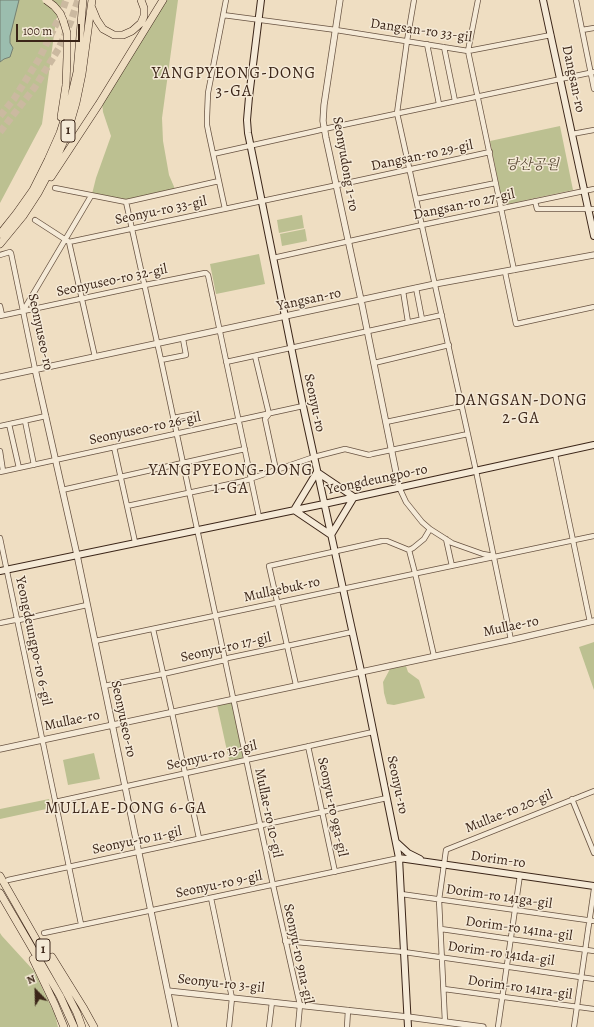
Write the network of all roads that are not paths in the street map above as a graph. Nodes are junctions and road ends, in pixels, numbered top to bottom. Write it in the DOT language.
graph roads {
  1 [pos="46,0"];
  2 [pos="83,0"];
  3 [pos="141,0"];
  4 [pos="163,0"];
  5 [pos="226,0"];
  6 [pos="261,0"];
  7 [pos="340,0"];
  8 [pos="414,0"];
  9 [pos="478,0"];
  10 [pos="543,0"];
  11 [pos="576,0"];
  12 [pos="91,3"];
  13 [pos="223,15"];
  14 [pos="258,19"];
  15 [pos="594,28"];
  16 [pos="336,30"];
  17 [pos="582,30"];
  18 [pos="551,35"];
  19 [pos="407,41"];
  20 [pos="427,44"];
  21 [pos="444,47"];
  22 [pos="468,51"];
  23 [pos="592,72"];
  24 [pos="560,79"];
  25 [pos="594,89"];
  26 [pos="478,96"];
  27 [pos="455,101"];
  28 [pos="439,104"];
  29 [pos="397,113"];
  30 [pos="324,129"];
  31 [pos="594,130"];
  32 [pos="572,134"];
  33 [pos="250,145"];
  34 [pos="490,152"];
  35 [pos="52,153"];
  36 [pos="213,154"];
  37 [pos="410,170"];
  38 [pos="219,181"];
  39 [pos="496,183"];
  40 [pos="336,186"];
  41 [pos="55,188"];
  42 [pos="594,189"];
  43 [pos="584,191"];
  44 [pos="38,193"];
  45 [pos="91,196"];
  46 [pos="416,199"];
  47 [pos="535,201"];
  48 [pos="126,202"];
  49 [pos="261,202"];
  50 [pos="501,208"];
  51 [pos="225,209"];
  52 [pos="591,210"];
  53 [pos="35,220"];
  54 [pos="592,222"];
  55 [pos="422,225"];
  56 [pos="132,229"];
  57 [pos="0,234"];
  58 [pos="594,236"];
  59 [pos="67,241"];
  60 [pos="348,241"];
  61 [pos="0,244"];
  62 [pos="0,255"];
  63 [pos="594,255"];
  64 [pos="273,258"];
  65 [pos="514,270"];
  66 [pos="505,272"];
  67 [pos="435,284"];
  68 [pos="145,285"];
  69 [pos="416,288"];
  70 [pos="403,291"];
  71 [pos="82,298"];
  72 [pos="361,300"];
  73 [pos="0,306"];
  74 [pos="594,307"];
  75 [pos="23,311"];
  76 [pos="442,315"];
  77 [pos="1,316"];
  78 [pos="285,317"];
  79 [pos="422,319"];
  80 [pos="408,322"];
  81 [pos="219,331"];
  82 [pos="367,331"];
  83 [pos="182,339"];
  84 [pos="157,344"];
  85 [pos="449,345"];
  86 [pos="291,348"];
  87 [pos="255,356"];
  88 [pos="95,357"];
  89 [pos="161,360"];
  90 [pos="226,362"];
  91 [pos="374,362"];
  92 [pos="35,369"];
  93 [pos="0,377"];
  94 [pos="303,406"];
  95 [pos="462,406"];
  96 [pos="194,414"];
  97 [pos="269,414"];
  98 [pos="46,416"];
  99 [pos="173,418"];
  100 [pos="238,420"];
  101 [pos="24,421"];
  102 [pos="386,422"];
  103 [pos="9,424"];
  104 [pos="0,426"];
  105 [pos="176,434"];
  106 [pos="468,434"];
  107 [pos="594,445"];
  108 [pos="114,447"];
  109 [pos="245,449"];
  110 [pos="392,450"];
  111 [pos="0,451"];
  112 [pos="555,454"];
  113 [pos="314,457"];
  114 [pos="55,460"];
  115 [pos="183,463"];
  116 [pos="34,464"];
  117 [pos="19,468"];
  118 [pos="276,470"];
  119 [pos="2,471"];
  120 [pos="476,471"];
  121 [pos="317,472"];
  122 [pos="121,478"];
  123 [pos="251,478"];
  124 [pos="399,487"];
  125 [pos="62,490"];
  126 [pos="189,493"];
  127 [pos="354,497"];
  128 [pos="324,504"];
  129 [pos="127,506"];
  130 [pos="294,510"];
  131 [pos="259,517"];
  132 [pos="430,529"];
  133 [pos="197,530"];
  134 [pos="331,536"];
  135 [pos="594,536"];
  136 [pos="0,538"];
  137 [pos="446,539"];
  138 [pos="573,540"];
  139 [pos="135,542"];
  140 [pos="409,550"];
  141 [pos="335,552"];
  142 [pos="77,556"];
  143 [pos="494,557"];
  144 [pos="452,566"];
  145 [pos="7,570"];
  146 [pos="0,571"];
  147 [pos="415,573"];
  148 [pos="343,588"];
  149 [pos="277,603"];
  150 [pos="87,605"];
  151 [pos="215,616"];
  152 [pos="17,620"];
  153 [pos="592,622"];
  154 [pos="0,623"];
  155 [pos="153,629"];
  156 [pos="352,632"];
  157 [pos="511,640"];
  158 [pos="95,641"];
  159 [pos="287,646"];
  160 [pos="434,656"];
  161 [pos="225,660"];
  162 [pos="361,672"];
  163 [pos="163,674"];
  164 [pos="296,685"];
  165 [pos="104,686"];
  166 [pos="233,699"];
  167 [pos="172,712"];
  168 [pos="112,725"];
  169 [pos="373,732"];
  170 [pos="42,740"];
  171 [pos="308,746"];
  172 [pos="0,749"];
  173 [pos="246,760"];
  174 [pos="185,774"];
  175 [pos="125,787"];
  176 [pos="594,790"];
  177 [pos="387,798"];
  178 [pos="572,799"];
  179 [pos="55,802"];
  180 [pos="323,812"];
  181 [pos="260,825"];
  182 [pos="199,838"];
  183 [pos="396,842"];
  184 [pos="139,851"];
  185 [pos="594,853"];
  186 [pos="400,858"];
  187 [pos="425,862"];
  188 [pos="444,864"];
  189 [pos="69,867"];
  190 [pos="335,872"];
  191 [pos="520,875"];
  192 [pos="0,876"];
  193 [pos="8,880"];
  194 [pos="273,885"];
  195 [pos="594,886"];
  196 [pos="594,889"];
  197 [pos="0,893"];
  198 [pos="401,894"];
  199 [pos="211,898"];
  200 [pos="439,900"];
  201 [pos="18,907"];
  202 [pos="515,910"];
  203 [pos="151,911"];
  204 [pos="10,912"];
  205 [pos="592,920"];
  206 [pos="81,924"];
  207 [pos="441,929"];
  208 [pos="44,933"];
  209 [pos="511,939"];
  210 [pos="285,941"];
  211 [pos="585,950"];
  212 [pos="594,951"];
  213 [pos="404,952"];
  214 [pos="442,957"];
  215 [pos="507,966"];
  216 [pos="581,977"];
  217 [pos="594,979"];
  218 [pos="444,988"];
  219 [pos="168,991"];
  220 [pos="503,996"];
  221 [pos="232,998"];
  222 [pos="272,1002"];
  223 [pos="300,1005"];
  224 [pos="577,1006"];
  225 [pos="594,1009"];
  226 [pos="348,1010"];
  227 [pos="408,1017"];
  228 [pos="445,1022"];
  229 [pos="64,1027"];
  230 [pos="74,1027"];
  231 [pos="82,1027"];
  232 [pos="94,1027"];
  233 [pos="175,1027"];
  234 [pos="229,1027"];
  235 [pos="269,1027"];
  236 [pos="298,1027"];
  237 [pos="347,1027"];
  238 [pos="408,1027"];
  239 [pos="483,1027"];
  240 [pos="498,1027"];
  241 [pos="574,1027"];
  1 -- 35 [label="main road, bridge"];
  2 -- 35 [label="main road, 1"];
  3 -- 12 [label="main road"];
  4 -- 44 [label="main road"];
  5 -- 13 [label="street"];
  6 -- 14 [label="main road, Seonyu-ro"];
  7 -- 16 [label="street, Seonyudong 1-ro"];
  8 -- 19 [label="street"];
  9 -- 22 [label="street"];
  10 -- 18 [label="main road, Dangsan-ro"];
  11 -- 17 [label="street"];
  12 -- 44 [label="main road, 1"];
  13 -- 14 [label="street"];
  13 -- 36 [label="street"];
  14 -- 16 [label="street"];
  14 -- 33 [label="main road, Seonyu-ro"];
  15 -- 17 [label="street"];
  16 -- 19 [label="street, Dangsan-ro 33-gil"];
  16 -- 30 [label="street, Seonyudong 1-ro"];
  17 -- 23 [label="street"];
  18 -- 22 [label="street, Dangsan-ro 33-gil"];
  18 -- 24 [label="main road, Dangsan-ro"];
  19 -- 20 [label="street, Dangsan-ro 33-gil"];
  19 -- 29 [label="street"];
  20 -- 21 [label="street, Dangsan-ro 33-gil"];
  20 -- 28 [label="street"];
  21 -- 22 [label="street, Dangsan-ro 33-gil"];
  21 -- 27 [label="street"];
  22 -- 26 [label="street"];
  23 -- 24 [label="street"];
  23 -- 25 [label="street"];
  24 -- 26 [label="street"];
  24 -- 32 [label="main road, Dangsan-ro"];
  26 -- 27 [label="street"];
  26 -- 34 [label="street"];
  27 -- 28 [label="street"];
  28 -- 29 [label="street"];
  29 -- 30 [label="street"];
  29 -- 37 [label="street"];
  30 -- 33 [label="street"];
  30 -- 40 [label="street, Seonyudong 1-ro"];
  31 -- 32 [label="street"];
  32 -- 43 [label="main road, Dangsan-ro"];
  33 -- 36 [label="street"];
  33 -- 49 [label="main road, Seonyu-ro"];
  34 -- 37 [label="street, Dangsan-ro 29-gil"];
  34 -- 39 [label="street"];
  35 -- 57 [label="main road, 1"];
  36 -- 38 [label="street"];
  37 -- 40 [label="street, Dangsan-ro 29-gil"];
  37 -- 46 [label="street"];
  38 -- 48 [label="street"];
  38 -- 51 [label="street"];
  39 -- 46 [label="street"];
  39 -- 50 [label="street"];
  40 -- 49 [label="street"];
  40 -- 60 [label="street, Seonyudong 1-ro"];
  41 -- 45 [label="street"];
  42 -- 43 [label="street, Dangsan-ro 27-gil"];
  43 -- 47 [label="street, Dangsan-ro 27-gil"];
  43 -- 52 [label="main road, Dangsan-ro"];
  44 -- 61 [label="main road, 1"];
  45 -- 48 [label="street"];
  45 -- 59 [label="street"];
  46 -- 55 [label="street"];
  47 -- 50 [label="street, Dangsan-ro 27-gil"];
  47 -- 52 [label="street"];
  48 -- 56 [label="street, Mullae-ro 10-gil"];
  49 -- 51 [label="street, Seonyu-ro 33-gil"];
  49 -- 64 [label="main road, Seonyu-ro"];
  50 -- 55 [label="street, Dangsan-ro 27-gil"];
  50 -- 65 [label="street"];
  51 -- 56 [label="street, Seonyu-ro 33-gil"];
  52 -- 54 [label="main road, Dangsan-ro"];
  53 -- 59 [label="street"];
  54 -- 58 [label="main road, Dangsan-ro"];
  55 -- 60 [label="street, Dangsan-ro 27-gil"];
  55 -- 67 [label="street"];
  56 -- 59 [label="street, Seonyu-ro 33-gil"];
  56 -- 68 [label="street, Mullae-ro 10-gil"];
  59 -- 71 [label="street"];
  59 -- 75 [label="street"];
  60 -- 64 [label="street"];
  60 -- 72 [label="street, Seonyudong 1-ro"];
  62 -- 75 [label="street, Seonyuseo-ro"];
  63 -- 65 [label="street, Yangsan-ro"];
  64 -- 78 [label="main road, Seonyu-ro"];
  65 -- 66 [label="street, Yangsan-ro"];
  66 -- 67 [label="street, Yangsan-ro"];
  66 -- 74 [label="street"];
  67 -- 69 [label="street, Yangsan-ro"];
  67 -- 76 [label="street"];
  68 -- 71 [label="street, Seonyuseo-ro 32-gil"];
  68 -- 81 [label="street, Seonyuseo-ro 32-gil"];
  68 -- 84 [label="street, Mullae-ro 10-gil"];
  69 -- 70 [label="street, Yangsan-ro"];
  69 -- 79 [label="street"];
  70 -- 72 [label="street, Yangsan-ro"];
  70 -- 80 [label="street"];
  71 -- 75 [label="street, Seonyuseo-ro 32-gil"];
  71 -- 88 [label="street"];
  72 -- 78 [label="street, Yangsan-ro"];
  72 -- 82 [label="street, Seonyudong 1-ro"];
  73 -- 77 [label="street"];
  75 -- 77 [label="street, Seonyuseo-ro 32-gil"];
  75 -- 92 [label="street, Seonyuseo-ro"];
  76 -- 79 [label="street"];
  76 -- 85 [label="street"];
  78 -- 81 [label="street, Yangsan-ro"];
  78 -- 86 [label="main road, Seonyu-ro"];
  79 -- 80 [label="street"];
  80 -- 82 [label="street"];
  81 -- 83 [label="street, Yangsan-ro"];
  81 -- 90 [label="street"];
  82 -- 86 [label="street"];
  82 -- 91 [label="street, Seonyudong 1-ro"];
  83 -- 84 [label="street, Yangsan-ro"];
  83 -- 89 [label="street"];
  84 -- 88 [label="street, Yangsan-ro"];
  84 -- 89 [label="street, Mullae-ro 10-gil"];
  85 -- 91 [label="street"];
  85 -- 95 [label="street"];
  86 -- 87 [label="street"];
  86 -- 94 [label="main road, Seonyu-ro"];
  87 -- 90 [label="street"];
  87 -- 97 [label="street"];
  88 -- 92 [label="street, Yangsan-ro"];
  89 -- 99 [label="street, Mullae-ro 10-gil"];
  90 -- 100 [label="street"];
  91 -- 102 [label="street, Seonyudong 1-ro"];
  92 -- 93 [label="street, Yangsan-ro"];
  92 -- 98 [label="street, Seonyuseo-ro"];
  94 -- 97 [label="street, Seonyuseo-ro 26-gil"];
  94 -- 113 [label="main road, Seonyu-ro"];
  95 -- 102 [label="street"];
  95 -- 106 [label="street"];
  96 -- 99 [label="street"];
  97 -- 100 [label="street, Seonyuseo-ro 26-gil"];
  97 -- 118 [label="street"];
  98 -- 101 [label="street"];
  98 -- 114 [label="street, Seonyuseo-ro"];
  99 -- 105 [label="street, Mullae-ro 10-gil"];
  100 -- 105 [label="street, Seonyuseo-ro 26-gil"];
  100 -- 109 [label="street"];
  101 -- 103 [label="street"];
  101 -- 116 [label="street"];
  102 -- 110 [label="street, Seonyudong 1-ro"];
  103 -- 104 [label="street"];
  103 -- 117 [label="street"];
  105 -- 108 [label="street, Seonyuseo-ro 26-gil"];
  105 -- 115 [label="street, Mullae-ro 10-gil"];
  106 -- 110 [label="street"];
  106 -- 120 [label="street"];
  107 -- 112 [label="main road, Yeongdeungpo-ro"];
  108 -- 114 [label="street, Seonyuseo-ro 26-gil"];
  108 -- 122 [label="street"];
  109 -- 115 [label="street"];
  109 -- 123 [label="street"];
  110 -- 113 [label="street"];
  110 -- 124 [label="street, Seonyudong 1-ro"];
  111 -- 119 [label="street"];
  112 -- 120 [label="main road, Yeongdeungpo-ro"];
  112 -- 138 [label="street"];
  113 -- 118 [label="street"];
  113 -- 121 [label="main road, Seonyu-ro"];
  114 -- 116 [label="street, Seonyuseo-ro 26-gil"];
  114 -- 125 [label="street, Seonyuseo-ro"];
  115 -- 122 [label="street"];
  115 -- 126 [label="street, Mullae-ro 10-gil"];
  116 -- 117 [label="street, Seonyuseo-ro 26-gil"];
  117 -- 119 [label="street, Seonyuseo-ro 26-gil"];
  118 -- 123 [label="street"];
  120 -- 124 [label="main road, Yeongdeungpo-ro"];
  120 -- 143 [label="street"];
  121 -- 127 [label="main road"];
  121 -- 128 [label="main road, Seonyu-ro"];
  121 -- 130 [label="main road"];
  122 -- 125 [label="street"];
  122 -- 129 [label="street"];
  123 -- 126 [label="street"];
  123 -- 131 [label="street"];
  124 -- 127 [label="main road, Yeongdeungpo-ro"];
  124 -- 132 [label="street"];
  125 -- 142 [label="street, Seonyuseo-ro"];
  126 -- 129 [label="street"];
  126 -- 133 [label="street, Mullae-ro 10-gil"];
  127 -- 128 [label="main road, Yeongdeungpo-ro"];
  127 -- 134 [label="main road"];
  128 -- 130 [label="main road, Yeongdeungpo-ro"];
  128 -- 134 [label="main road, Seonyu-ro"];
  129 -- 139 [label="street"];
  130 -- 131 [label="main road, Yeongdeungpo-ro"];
  130 -- 134 [label="main road"];
  131 -- 133 [label="main road, Yeongdeungpo-ro"];
  132 -- 137 [label="street"];
  132 -- 140 [label="street"];
  133 -- 139 [label="main road, Yeongdeungpo-ro"];
  133 -- 151 [label="street, Mullae-ro 10-gil"];
  134 -- 141 [label="main road, Seonyu-ro"];
  135 -- 138 [label="street, Mullaebuk-ro"];
  136 -- 145 [label="street, Yeongdeungpo-ro 6-gil"];
  137 -- 143 [label="street"];
  137 -- 144 [label="street"];
  138 -- 143 [label="street, Mullaebuk-ro"];
  138 -- 153 [label="street"];
  139 -- 142 [label="main road, Yeongdeungpo-ro"];
  140 -- 141 [label="street"];
  140 -- 147 [label="street"];
  141 -- 148 [label="main road, Seonyu-ro"];
  141 -- 149 [label="street"];
  142 -- 145 [label="main road, Yeongdeungpo-ro"];
  142 -- 150 [label="street, Seonyuseo-ro"];
  143 -- 144 [label="street, Mullaebuk-ro"];
  143 -- 157 [label="street"];
  144 -- 147 [label="street, Mullaebuk-ro"];
  145 -- 146 [label="main road, Yeongdeungpo-ro"];
  145 -- 152 [label="street, Yeongdeungpo-ro 6-gil"];
  147 -- 148 [label="street, Mullaebuk-ro"];
  147 -- 160 [label="street"];
  148 -- 149 [label="street, Mullaebuk-ro"];
  148 -- 156 [label="main road, Seonyu-ro"];
  149 -- 151 [label="street, Mullaebuk-ro"];
  149 -- 159 [label="street"];
  150 -- 152 [label="street"];
  150 -- 158 [label="street, Seonyuseo-ro"];
  151 -- 155 [label="street, Mullaebuk-ro"];
  151 -- 161 [label="street, Mullae-ro 10-gil"];
  152 -- 154 [label="street"];
  152 -- 170 [label="street, Yeongdeungpo-ro 6-gil"];
  153 -- 157 [label="street, Mullae-ro"];
  155 -- 158 [label="street, Mullaebuk-ro"];
  155 -- 163 [label="street"];
  156 -- 159 [label="street, Seonyu-ro 17-gil"];
  156 -- 162 [label="main road, Seonyu-ro"];
  157 -- 160 [label="street, Mullae-ro"];
  158 -- 165 [label="street, Seonyuseo-ro"];
  159 -- 161 [label="street, Seonyu-ro 17-gil"];
  159 -- 164 [label="street"];
  160 -- 162 [label="street, Mullae-ro"];
  161 -- 163 [label="street, Seonyu-ro 17-gil"];
  161 -- 166 [label="street, Mullae-ro 10-gil"];
  162 -- 164 [label="street, Mullae-ro"];
  162 -- 169 [label="main road, Seonyu-ro"];
  163 -- 165 [label="street, Seonyu-ro 17-gil"];
  163 -- 167 [label="street"];
  164 -- 166 [label="street, Mullae-ro"];
  165 -- 168 [label="street, Seonyuseo-ro"];
  166 -- 167 [label="street, Mullae-ro"];
  166 -- 173 [label="street, Mullae-ro 10-gil"];
  167 -- 168 [label="street, Mullae-ro"];
  167 -- 174 [label="street"];
  168 -- 170 [label="street, Mullae-ro"];
  168 -- 175 [label="street, Seonyuseo-ro"];
  169 -- 171 [label="street, Seonyu-ro 13-gil"];
  169 -- 177 [label="main road, Seonyu-ro"];
  170 -- 172 [label="street, Mullae-ro"];
  170 -- 179 [label="street, Yeongdeungpo-ro 6-gil"];
  171 -- 173 [label="street, Seonyu-ro 13-gil"];
  171 -- 180 [label="street, Seonyu-ro 9ga-gil"];
  173 -- 174 [label="street, Seonyu-ro 13-gil"];
  173 -- 181 [label="street, Mullae-ro 10-gil"];
  174 -- 175 [label="street, Seonyu-ro 13-gil"];
  174 -- 182 [label="street"];
  175 -- 179 [label="street, Seonyu-ro 13-gil"];
  175 -- 184 [label="street, Seonyuseo-ro"];
  176 -- 178 [label="street, Mullae-ro 20-gil"];
  177 -- 180 [label="street, Seonyu-ro 11-gil"];
  177 -- 183 [label="main road, Seonyu-ro"];
  178 -- 185 [label="street"];
  178 -- 188 [label="street, Mullae-ro 20-gil"];
  179 -- 189 [label="street, Yeongdeungpo-ro 6-gil"];
  180 -- 181 [label="street, Seonyu-ro 11-gil"];
  180 -- 190 [label="street, Seonyu-ro 9ga-gil"];
  181 -- 182 [label="street, Seonyu-ro 11-gil"];
  181 -- 194 [label="street, Mullae-ro 10-gil"];
  182 -- 184 [label="street, Seonyu-ro 11-gil"];
  183 -- 186 [label="main road, Seonyu-ro"];
  183 -- 187 [label="main road"];
  184 -- 189 [label="street, Seonyu-ro 11-gil"];
  184 -- 203 [label="street, Seonyuseo-ro"];
  186 -- 187 [label="main road, Dorim-ro"];
  186 -- 190 [label="street, Seonyu-ro 9-gil"];
  186 -- 198 [label="main road, Seonyu-ro"];
  187 -- 188 [label="main road, Dorim-ro"];
  188 -- 191 [label="main road, Dorim-ro"];
  188 -- 200 [label="street"];
  189 -- 193 [label="street, Seonyu-ro 11-gil"];
  189 -- 206 [label="street, Yeongdeungpo-ro 6-gil"];
  190 -- 194 [label="street, Seonyu-ro 9-gil"];
  191 -- 195 [label="main road, Dorim-ro"];
  191 -- 202 [label="street"];
  192 -- 201 [label="main road, 1"];
  194 -- 199 [label="street, Seonyu-ro 9-gil"];
  194 -- 210 [label="street, Seonyu-ro 9na-gil"];
  196 -- 205 [label="street"];
  197 -- 204 [label="main road, 1"];
  198 -- 200 [label="street, Dorim-ro 141ga-gil"];
  198 -- 213 [label="main road, Seonyu-ro"];
  199 -- 203 [label="street, Seonyu-ro 9-gil"];
  199 -- 221 [label="street"];
  200 -- 202 [label="street, Dorim-ro 141ga-gil"];
  200 -- 207 [label="street"];
  201 -- 231 [label="main road, 1"];
  201 -- 232 [label="main road, 1"];
  202 -- 205 [label="street, Dorim-ro 141ga-gil"];
  202 -- 209 [label="street"];
  203 -- 206 [label="street, Seonyu-ro 9-gil"];
  203 -- 219 [label="street, Seonyuseo-ro"];
  204 -- 229 [label="main road, 1"];
  204 -- 230 [label="main road, 1"];
  205 -- 211 [label="street"];
  206 -- 208 [label="street, Seonyu-ro 9-gil"];
  207 -- 209 [label="street, Dorim-ro 141na-gil"];
  207 -- 214 [label="street"];
  209 -- 211 [label="street, Dorim-ro 141na-gil"];
  209 -- 215 [label="street"];
  210 -- 213 [label="street, Dorim-ro 141da-gil"];
  210 -- 223 [label="street, Seonyu-ro 9na-gil"];
  211 -- 212 [label="street, Dorim-ro 141na-gil"];
  211 -- 216 [label="street"];
  213 -- 214 [label="street, Dorim-ro 141da-gil"];
  213 -- 227 [label="main road, Seonyu-ro"];
  214 -- 215 [label="street, Dorim-ro 141da-gil"];
  214 -- 218 [label="street"];
  215 -- 216 [label="street, Dorim-ro 141da-gil"];
  215 -- 220 [label="street"];
  216 -- 217 [label="street, Dorim-ro 141da-gil"];
  216 -- 224 [label="street"];
  218 -- 220 [label="street, Dorim-ro 141ra-gil"];
  218 -- 228 [label="street"];
  219 -- 221 [label="street, Seonyu-ro 3-gil"];
  219 -- 233 [label="street, Seonyuseo-ro"];
  220 -- 224 [label="street, Dorim-ro 141ra-gil"];
  220 -- 240 [label="street"];
  221 -- 222 [label="street, Seonyu-ro 3-gil"];
  221 -- 234 [label="street"];
  222 -- 223 [label="street, Seonyu-ro 3-gil"];
  222 -- 235 [label="street, Seonyu-ro 3-gil"];
  223 -- 226 [label="street, Seonyu-ro 3-gil"];
  223 -- 236 [label="street, Seonyu-ro 9na-gil"];
  224 -- 225 [label="street, Dorim-ro 141ra-gil"];
  224 -- 241 [label="street"];
  226 -- 227 [label="street, Seonyu-ro 3-gil"];
  226 -- 237 [label="street"];
  227 -- 228 [label="street, Seonyu-ro 3-gil"];
  227 -- 238 [label="main road, Seonyu-ro"];
  228 -- 239 [label="street, Seonyu-ro 3-gil"];
}
